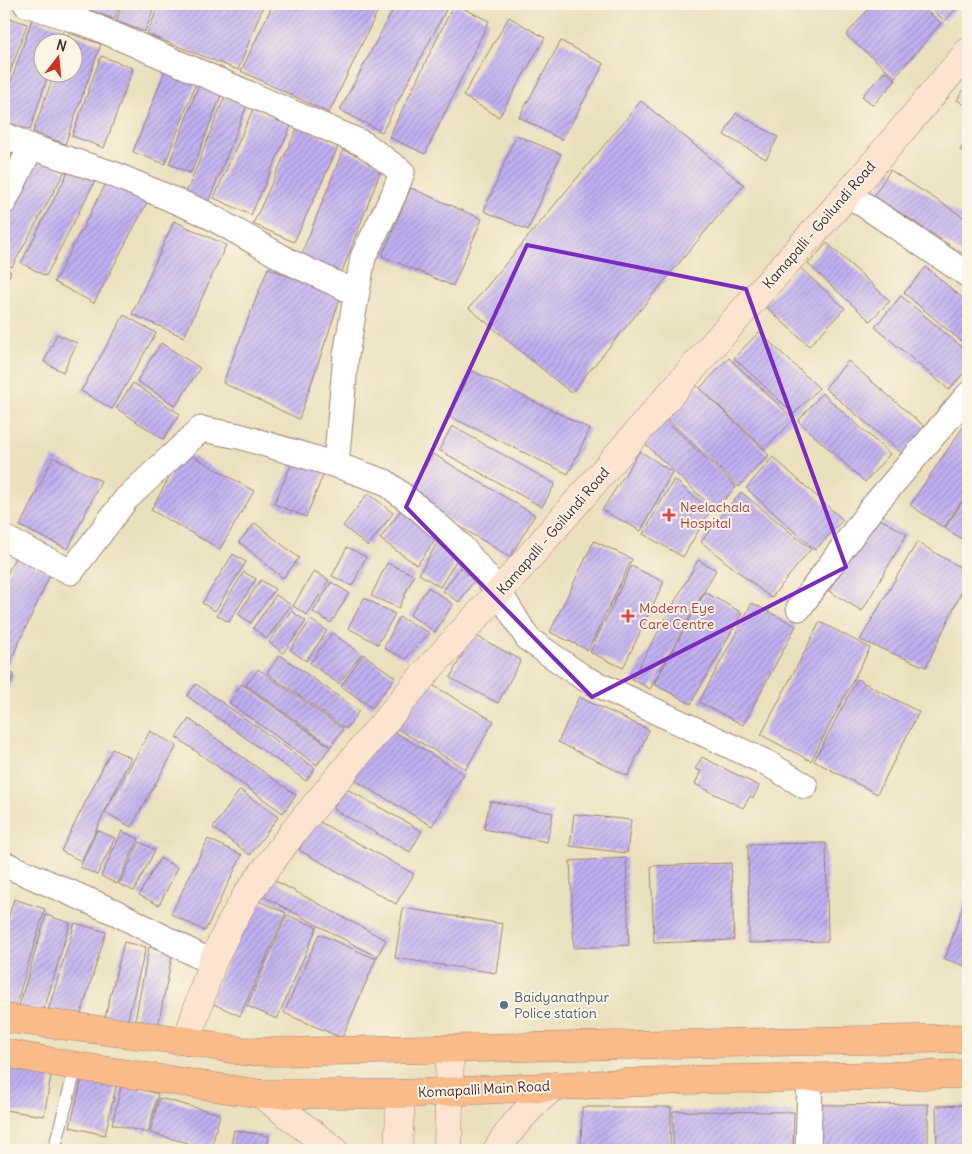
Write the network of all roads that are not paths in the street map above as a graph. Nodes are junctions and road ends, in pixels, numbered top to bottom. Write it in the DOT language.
graph roads {
  1 [pos="26,4"];
  2 [pos="968,52"];
  3 [pos="4,136"];
  4 [pos="31,147"];
  5 [pos="848,194"];
  6 [pos="4,202"];
  7 [pos="968,275"];
  8 [pos="356,293"];
  9 [pos="968,394"];
  10 [pos="336,465"];
  11 [pos="4,538"];
  12 [pos="500,592"];
  13 [pos="799,608"];
  14 [pos="805,786"];
  15 [pos="4,864"];
  16 [pos="212,963"];
  17 [pos="4,1018"];
  18 [pos="968,1038"];
  19 [pos="187,1041"];
  20 [pos="450,1049"];
  21 [pos="4,1052"];
  22 [pos="76,1066"];
  23 [pos="968,1074"];
  24 [pos="810,1078"];
  25 [pos="554,1086"];
  26 [pos="449,1092"];
  27 [pos="261,1094"];
  28 [pos="401,1094"];
  29 [pos="54,1150"];
  30 [pos="334,1150"];
  31 [pos="398,1150"];
  32 [pos="448,1150"];
  33 [pos="497,1150"];
  34 [pos="808,1150"];
  1 -- 8 [label="street"];
  2 -- 5 [label="street, Kamapalli - Goilundi Road"];
  3 -- 4 [label="street"];
  4 -- 6 [label="street"];
  4 -- 8 [label="street"];
  5 -- 7 [label="street"];
  5 -- 12 [label="street, Kamapalli - Goilundi Road"];
  8 -- 10 [label="street"];
  9 -- 13 [label="street"];
  10 -- 11 [label="street"];
  10 -- 12 [label="street"];
  12 -- 14 [label="street"];
  12 -- 16 [label="street, Kamapalli - Goilundi Road"];
  15 -- 16 [label="street"];
  16 -- 19 [label="street, Kamapalli - Goilundi Road"];
  17 -- 19 [label="main road"];
  18 -- 20 [label="main road"];
  19 -- 20 [label="main road"];
  20 -- 26 [label="street"];
  21 -- 22 [label="main road, Komapalli Main Road"];
  22 -- 27 [label="main road, Komapalli Main Road"];
  22 -- 29 [label="lane"];
  23 -- 24 [label="main road, Komapalli Main Road"];
  24 -- 25 [label="main road, Komapalli Main Road"];
  24 -- 34 [label="street"];
  25 -- 26 [label="main road, Komapalli Main Road"];
  25 -- 33 [label="street"];
  26 -- 28 [label="main road, Komapalli Main Road"];
  26 -- 32 [label="street"];
  27 -- 28 [label="main road, Komapalli Main Road"];
  27 -- 30 [label="street"];
  28 -- 31 [label="street"];
}
